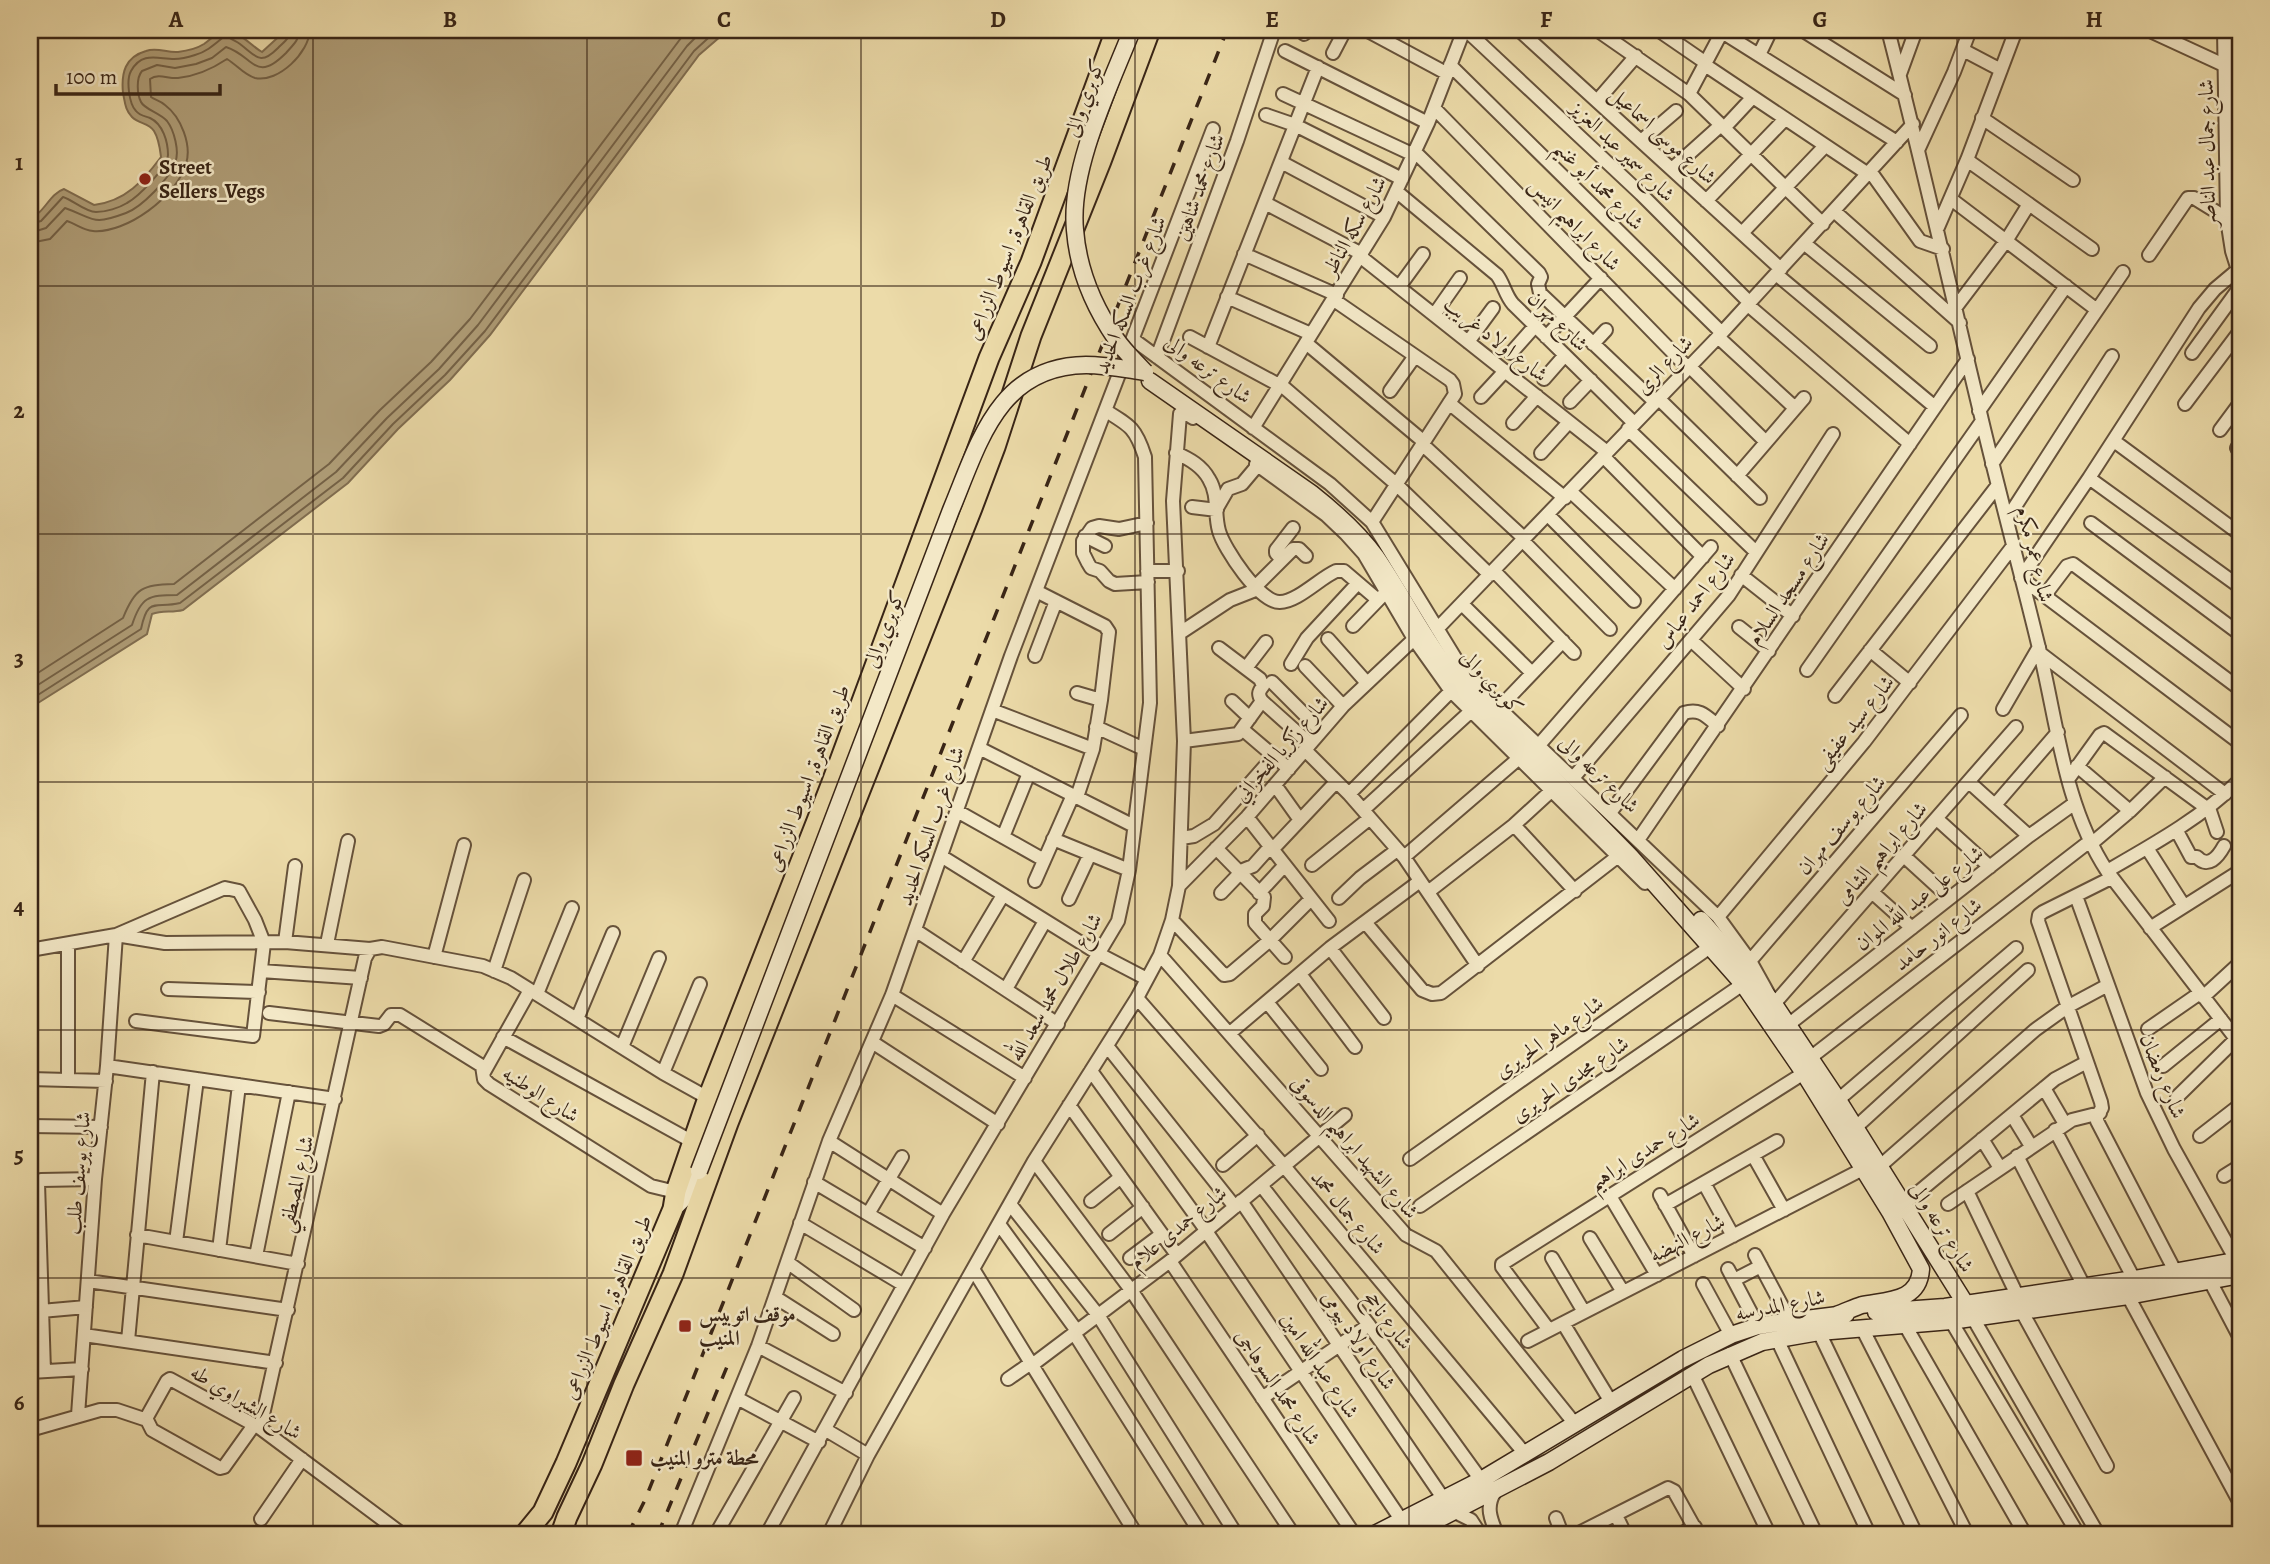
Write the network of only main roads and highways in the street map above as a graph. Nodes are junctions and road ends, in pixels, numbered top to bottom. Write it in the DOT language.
graph roads {
  1 [pos="1116,30"];
  2 [pos="1123,30"];
  3 [pos="1132,30"];
  4 [pos="1150,30"];
  5 [pos="1031,262"];
  6 [pos="1054,276"];
  7 [pos="1001,328"];
  8 [pos="1031,336"];
  9 [pos="1147,376"];
  10 [pos="809,917"];
  11 [pos="1695,929"];
  12 [pos="1774,1004"];
  13 [pos="1807,1065"];
  14 [pos="1871,1168"];
  15 [pos="679,1198"];
  16 [pos="2239,1265"];
  17 [pos="2019,1303"];
  18 [pos="1969,1310"];
  19 [pos="1836,1315"];
  20 [pos="1700,1349"];
  21 [pos="1709,1365"];
  22 [pos="1450,1506"];
  23 [pos="564,1525"];
  24 [pos="1406,1528"];
  25 [pos="525,1534"];
  26 [pos="1376,1534"];
  1 -- 5 [label="highway, طريق القاهرة, اسيوط الزراعى"];
  2 -- 9 [label="main road, كوبري والى, bridge"];
  3 -- 9 [label="main road, كوبري والى, bridge"];
  4 -- 6 [label="highway"];
  5 -- 6 [label="highway"];
  5 -- 7 [label="highway, طريق القاهرة, اسيوط الزراعى"];
  6 -- 8 [label="highway"];
  7 -- 8 [label="highway"];
  7 -- 15 [label="highway, طريق القاهرة, اسيوط الزراعى"];
  8 -- 10 [label="highway"];
  9 -- 10 [label="main road, كوبري والى"];
  9 -- 11 [label="main road, كوبري والى"];
  9 -- 12 [label="main road, كوبري والى"];
  9 -- 15 [label="main road, كوبري والى, bridge"];
  10 -- 23 [label="highway"];
  11 -- 13 [label="main road, شارع ترعه والى"];
  12 -- 13 [label="main road, شارع ترعه والى"];
  13 -- 14 [label="main road, شارع ترعه والى"];
  13 -- 14 [label="main road, شارع ترعه والى"];
  14 -- 18 [label="main road, شارع ترعه والى"];
  14 -- 19 [label="main road, شارع ترعه والى"];
  15 -- 25 [label="highway, طريق القاهرة, اسيوط الزراعى"];
  16 -- 17 [label="main road, شارع المدرسه"];
  16 -- 17 [label="main road, شارع المدرسه"];
  17 -- 18 [label="main road, شارع المدرسه"];
  18 -- 19 [label="main road, شارع المدرسه"];
  18 -- 21 [label="main road, شارع المدرسه"];
  19 -- 20 [label="main road, شارع المدرسه"];
  20 -- 21 [label="main road"];
  20 -- 22 [label="main road, شارع المدرسه"];
  21 -- 22 [label="main road, شارع المدرسه"];
  22 -- 24 [label="main road, شارع المدرسه"];
  24 -- 26 [label="main road, شارع المدرسه"];
}
